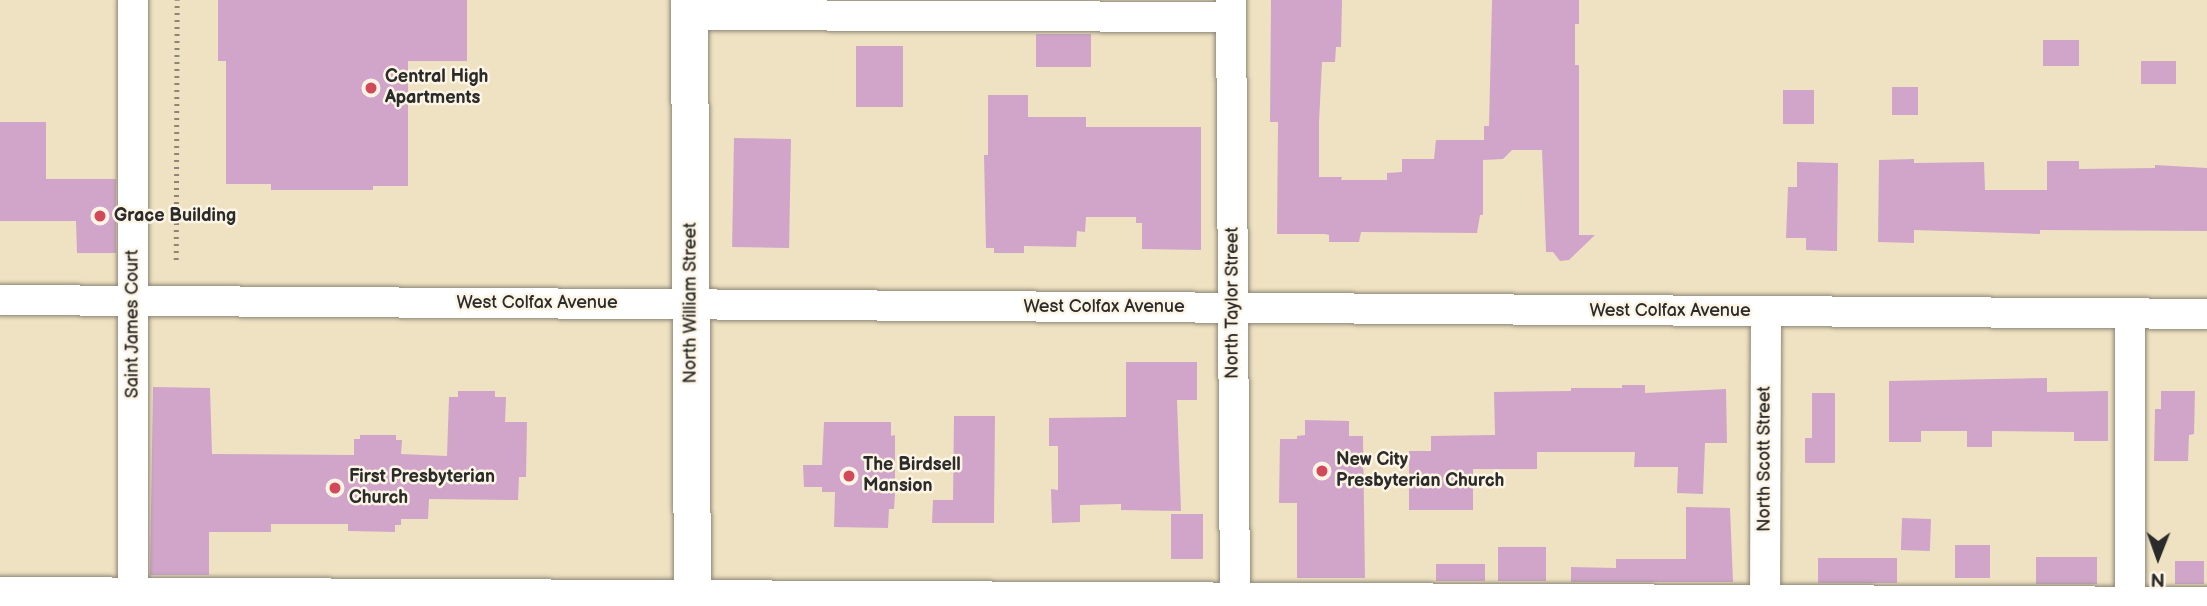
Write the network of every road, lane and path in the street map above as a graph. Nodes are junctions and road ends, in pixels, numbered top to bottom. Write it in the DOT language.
graph roads {
  1 [pos="133,0"];
  2 [pos="177,0"];
  3 [pos="690,7"];
  4 [pos="1231,9"];
  5 [pos="176,260"];
  6 [pos="0,300"];
  7 [pos="133,300"];
  8 [pos="691,304"];
  9 [pos="1233,307"];
  10 [pos="1766,311"];
  11 [pos="2130,313"];
  12 [pos="2207,314"];
  13 [pos="0,592"];
  14 [pos="133,599"];
  15 [pos="692,601"];
  16 [pos="2207,602"];
  17 [pos="1235,603"];
  18 [pos="1765,603"];
  19 [pos="2130,604"];
  1 -- 7 [label="street, Saint James Court"];
  2 -- 5 [label="path"];
  3 -- 4 [label="street"];
  3 -- 8 [label="main road, North William Street"];
  4 -- 9 [label="street, North Taylor Street"];
  6 -- 7 [label="street, West Colfax Avenue"];
  7 -- 8 [label="street, West Colfax Avenue"];
  7 -- 14 [label="street, Saint James Court"];
  8 -- 9 [label="street, West Colfax Avenue"];
  8 -- 15 [label="main road, North William Street"];
  9 -- 10 [label="street, West Colfax Avenue"];
  9 -- 17 [label="street, North Taylor Street"];
  10 -- 11 [label="street, West Colfax Avenue"];
  10 -- 18 [label="street, North Scott Street"];
  11 -- 12 [label="street, West Colfax Avenue"];
  11 -- 19 [label="street"];
  13 -- 14 [label="street"];
  14 -- 15 [label="street"];
  15 -- 17 [label="street"];
  16 -- 19 [label="street"];
  17 -- 18 [label="street"];
  18 -- 19 [label="street"];
}
